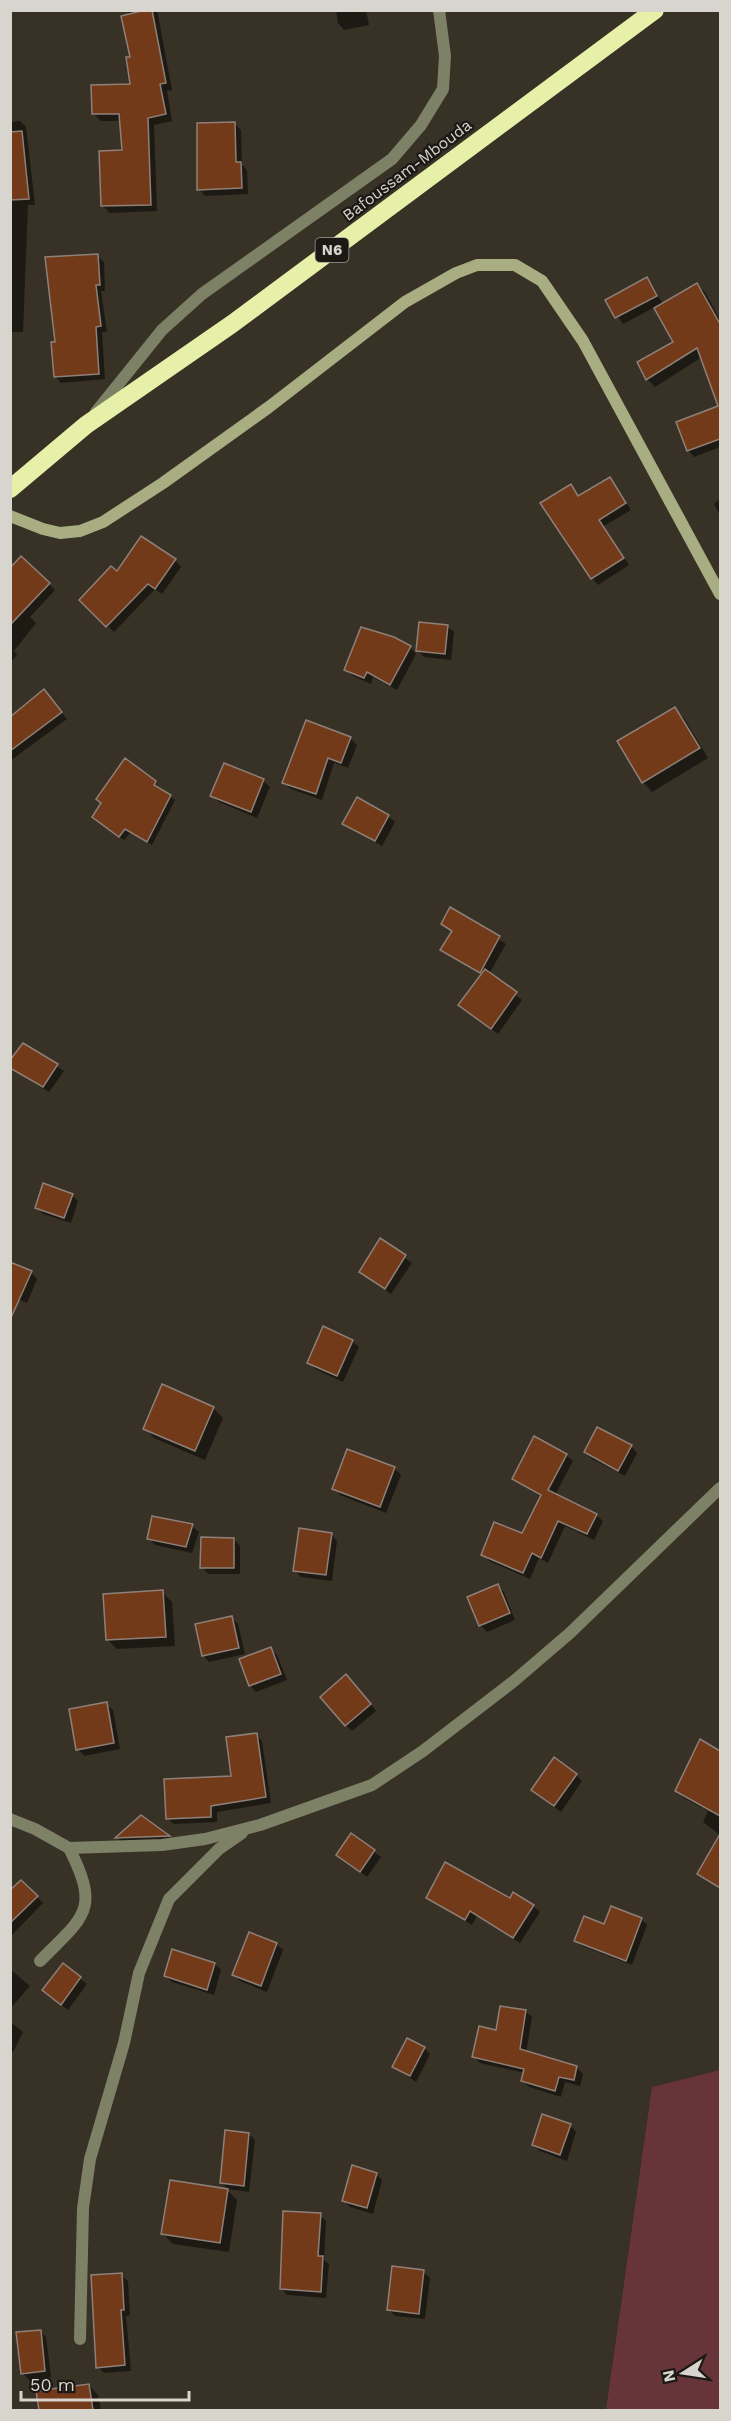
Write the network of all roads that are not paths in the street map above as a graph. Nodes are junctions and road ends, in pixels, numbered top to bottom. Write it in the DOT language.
graph roads {
  1 [pos="439,10"];
  2 [pos="655,10"];
  3 [pos="86,425"];
  4 [pos="10,489"];
  5 [pos="10,516"];
  6 [pos="720,594"];
  7 [pos="720,1488"];
  8 [pos="10,1819"];
  9 [pos="251,1828"];
  10 [pos="69,1848"];
  11 [pos="40,1961"];
  12 [pos="80,2339"];
  1 -- 3 [label="street"];
  2 -- 3 [label="highway, Bafoussam-Mbouda / N6"];
  3 -- 4 [label="highway, Bafoussam-Mbouda / N6"];
  5 -- 6 [label="street"];
  7 -- 9 [label="street"];
  8 -- 10 [label="street"];
  9 -- 10 [label="street"];
  9 -- 12 [label="street"];
  10 -- 11 [label="street"];
}
